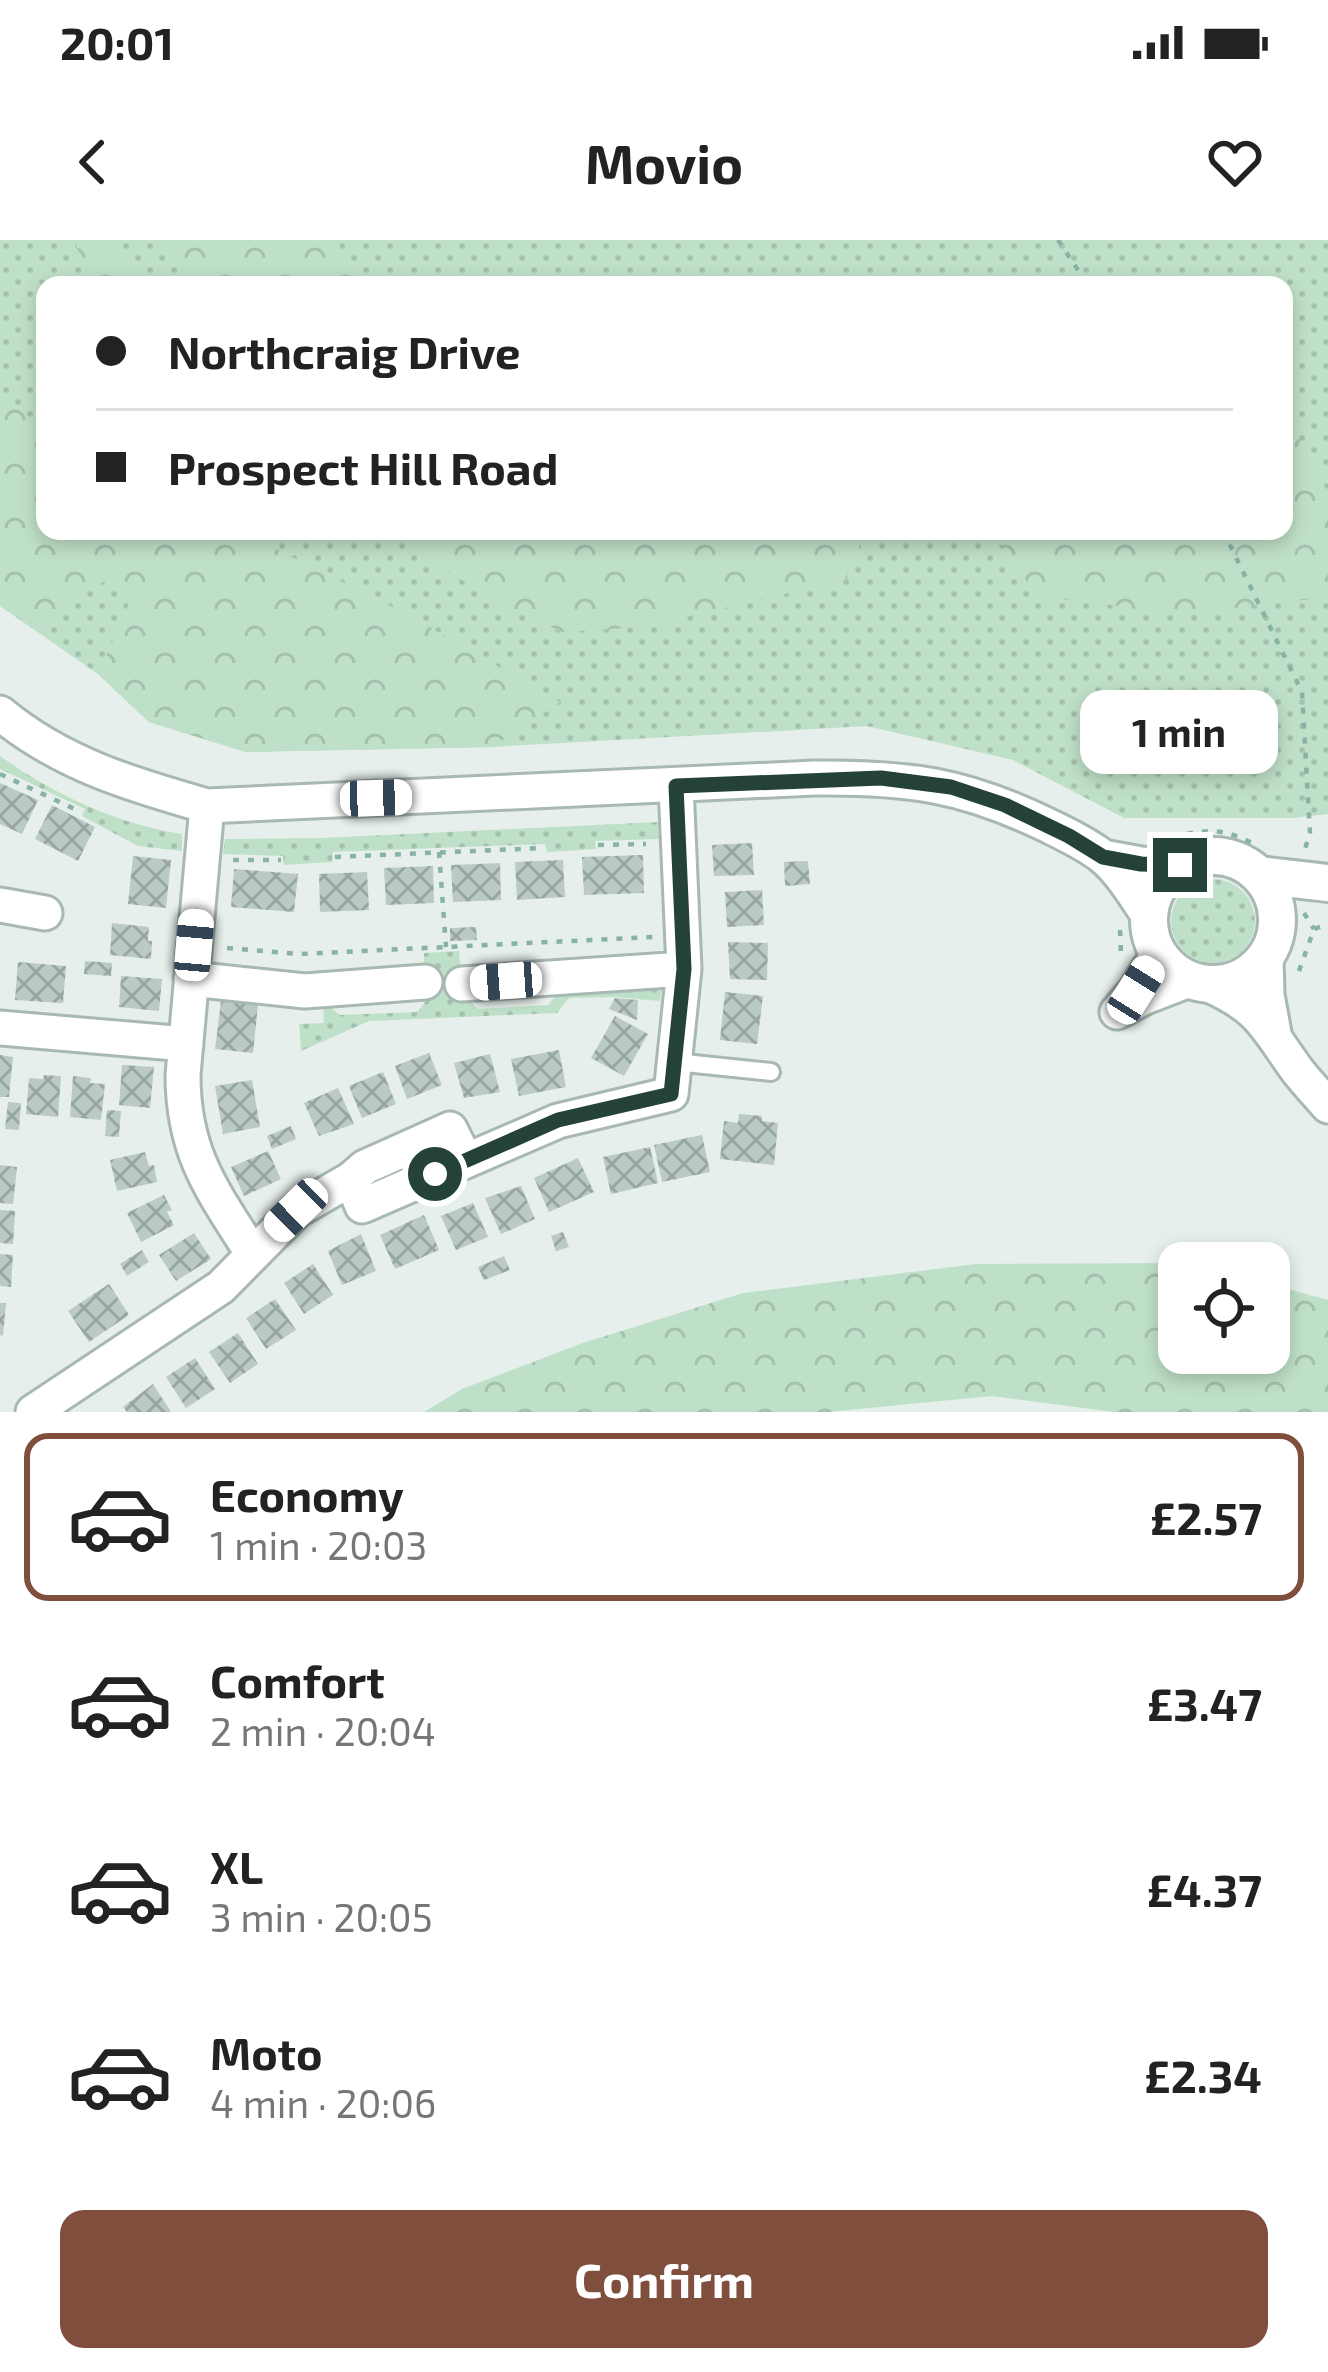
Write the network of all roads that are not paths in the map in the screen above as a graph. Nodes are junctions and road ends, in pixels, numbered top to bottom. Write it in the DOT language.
graph roads {
  1 [pos="0,713"];
  2 [pos="676,786"];
  3 [pos="207,806"];
  4 [pos="1103,857"];
  5 [pos="1180,865"];
  6 [pos="1259,875"];
  7 [pos="0,904"];
  8 [pos="1317,904"];
  9 [pos="45,913"];
  10 [pos="1148,915"];
  11 [pos="1271,947"];
  12 [pos="683,953"];
  13 [pos="1158,954"];
  14 [pos="192,962"];
  15 [pos="424,982"];
  16 [pos="1199,982"];
  17 [pos="462,984"];
  18 [pos="0,1028"];
  19 [pos="1274,1033"];
  20 [pos="186,1044"];
  21 [pos="675,1062"];
  22 [pos="771,1072"];
  23 [pos="1328,1106"];
  24 [pos="252,1253"];
  25 [pos="32,1412"];
  1 -- 3 [label="street"];
  2 -- 3 [label="street"];
  2 -- 4 [label="street"];
  2 -- 12 [label="street"];
  3 -- 14 [label="street"];
  4 -- 5 [label="street"];
  4 -- 10 [label="street"];
  5 -- 6 [label="street"];
  5 -- 10 [label="street"];
  6 -- 8 [label="street"];
  6 -- 11 [label="street"];
  7 -- 9 [label="street"];
  8 -- 11 [label="street"];
  10 -- 13 [label="street"];
  11 -- 16 [label="street"];
  11 -- 19 [label="street"];
  12 -- 17 [label="street"];
  12 -- 21 [label="street"];
  13 -- 16 [label="street"];
  13 -- 16 [label="street"];
  14 -- 15 [label="street"];
  14 -- 20 [label="street"];
  16 -- 19 [label="street"];
  18 -- 20 [label="street"];
  19 -- 23 [label="street"];
  20 -- 24 [label="street"];
  21 -- 22 [label="lane"];
  21 -- 24 [label="street"];
  24 -- 25 [label="street"];
}
